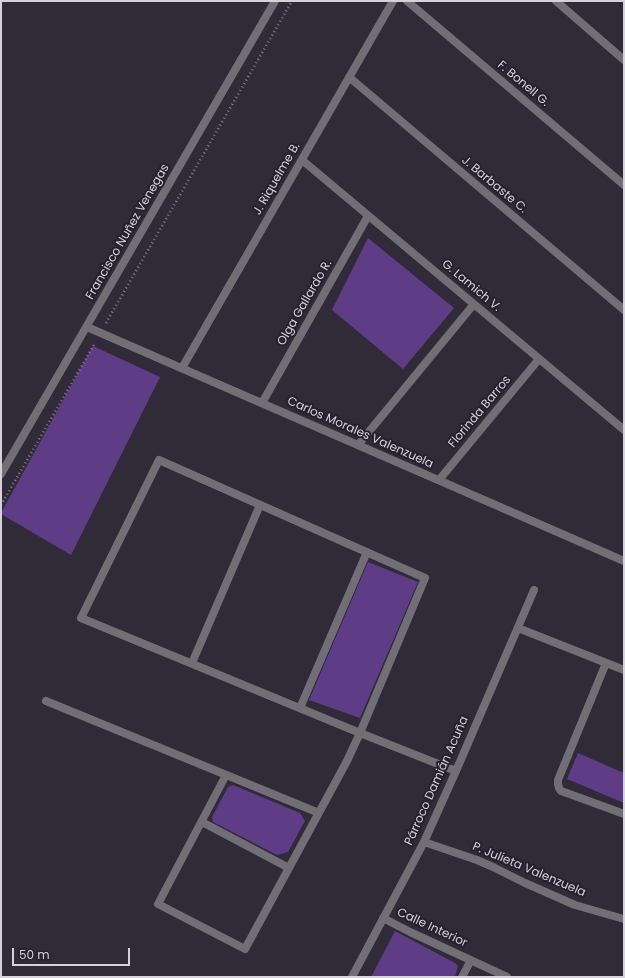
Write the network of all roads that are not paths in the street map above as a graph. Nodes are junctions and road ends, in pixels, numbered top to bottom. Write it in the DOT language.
graph roads {
  1 [pos="275,1"];
  2 [pos="393,1"];
  3 [pos="407,1"];
  4 [pos="556,1"];
  5 [pos="624,60"];
  6 [pos="349,77"];
  7 [pos="302,160"];
  8 [pos="624,185"];
  9 [pos="368,216"];
  10 [pos="474,304"];
  11 [pos="624,310"];
  12 [pos="87,327"];
  13 [pos="539,359"];
  14 [pos="182,368"];
  15 [pos="262,403"];
  16 [pos="624,430"];
  17 [pos="358,445"];
  18 [pos="1,474"];
  19 [pos="439,480"];
  20 [pos="260,505"];
  21 [pos="367,552"];
  22 [pos="624,561"];
  23 [pos="534,590"];
  24 [pos="518,628"];
  25 [pos="192,663"];
  26 [pos="606,663"];
  27 [pos="624,670"];
  28 [pos="46,701"];
  29 [pos="300,708"];
  30 [pos="360,732"];
  31 [pos="456,771"];
  32 [pos="226,775"];
  33 [pos="319,814"];
  34 [pos="624,814"];
  35 [pos="202,822"];
  36 [pos="424,842"];
  37 [pos="288,868"];
  38 [pos="383,918"];
  39 [pos="624,919"];
  40 [pos="471,960"];
  41 [pos="352,977"];
  42 [pos="462,977"];
  43 [pos="507,977"];
  1 -- 12 [label="street, Francisco Nuñez Venegas"];
  2 -- 6 [label="street, J. Riquelme B."];
  3 -- 8 [label="street, F. Bonell G."];
  4 -- 5 [label="street"];
  6 -- 7 [label="street, J. Riquelme B."];
  6 -- 11 [label="street, J. Barbaste C."];
  7 -- 9 [label="street, G. Lamich V."];
  7 -- 14 [label="street, J. Riquelme B."];
  9 -- 10 [label="street, G. Lamich V."];
  9 -- 15 [label="street, Olga Gallardo R."];
  10 -- 13 [label="street, G. Lamich V."];
  10 -- 17 [label="street"];
  12 -- 14 [label="street, Carlos Morales Valenzuela"];
  12 -- 18 [label="street, Francisco Nuñez Venegas"];
  13 -- 16 [label="street, G. Lamich V."];
  13 -- 19 [label="street, Florinda Barros"];
  14 -- 15 [label="street, Carlos Morales Valenzuela"];
  15 -- 17 [label="street, Carlos Morales Valenzuela"];
  17 -- 19 [label="street, Carlos Morales Valenzuela"];
  19 -- 22 [label="street, Carlos Morales Valenzuela"];
  20 -- 21 [label="street"];
  20 -- 25 [label="street"];
  20 -- 25 [label="street"];
  21 -- 29 [label="street"];
  21 -- 30 [label="street"];
  23 -- 24 [label="street, Párroco Damián Acuña"];
  24 -- 26 [label="street"];
  24 -- 31 [label="street, Párroco Damián Acuña"];
  25 -- 29 [label="street"];
  26 -- 27 [label="street"];
  26 -- 34 [label="street"];
  28 -- 32 [label="street"];
  29 -- 30 [label="street"];
  30 -- 31 [label="street"];
  30 -- 33 [label="street"];
  31 -- 36 [label="street, Párroco Damián Acuña"];
  32 -- 33 [label="street"];
  32 -- 35 [label="street"];
  33 -- 37 [label="street"];
  35 -- 37 [label="street"];
  35 -- 37 [label="street"];
  36 -- 38 [label="street, Párroco Damián Acuña"];
  36 -- 39 [label="street, P. Julieta Valenzuela"];
  38 -- 40 [label="street, Calle Interior"];
  38 -- 41 [label="street, Párroco Damián Acuña"];
  40 -- 42 [label="street, Calle Interior"];
  40 -- 43 [label="street, Calle Interior"];
}
